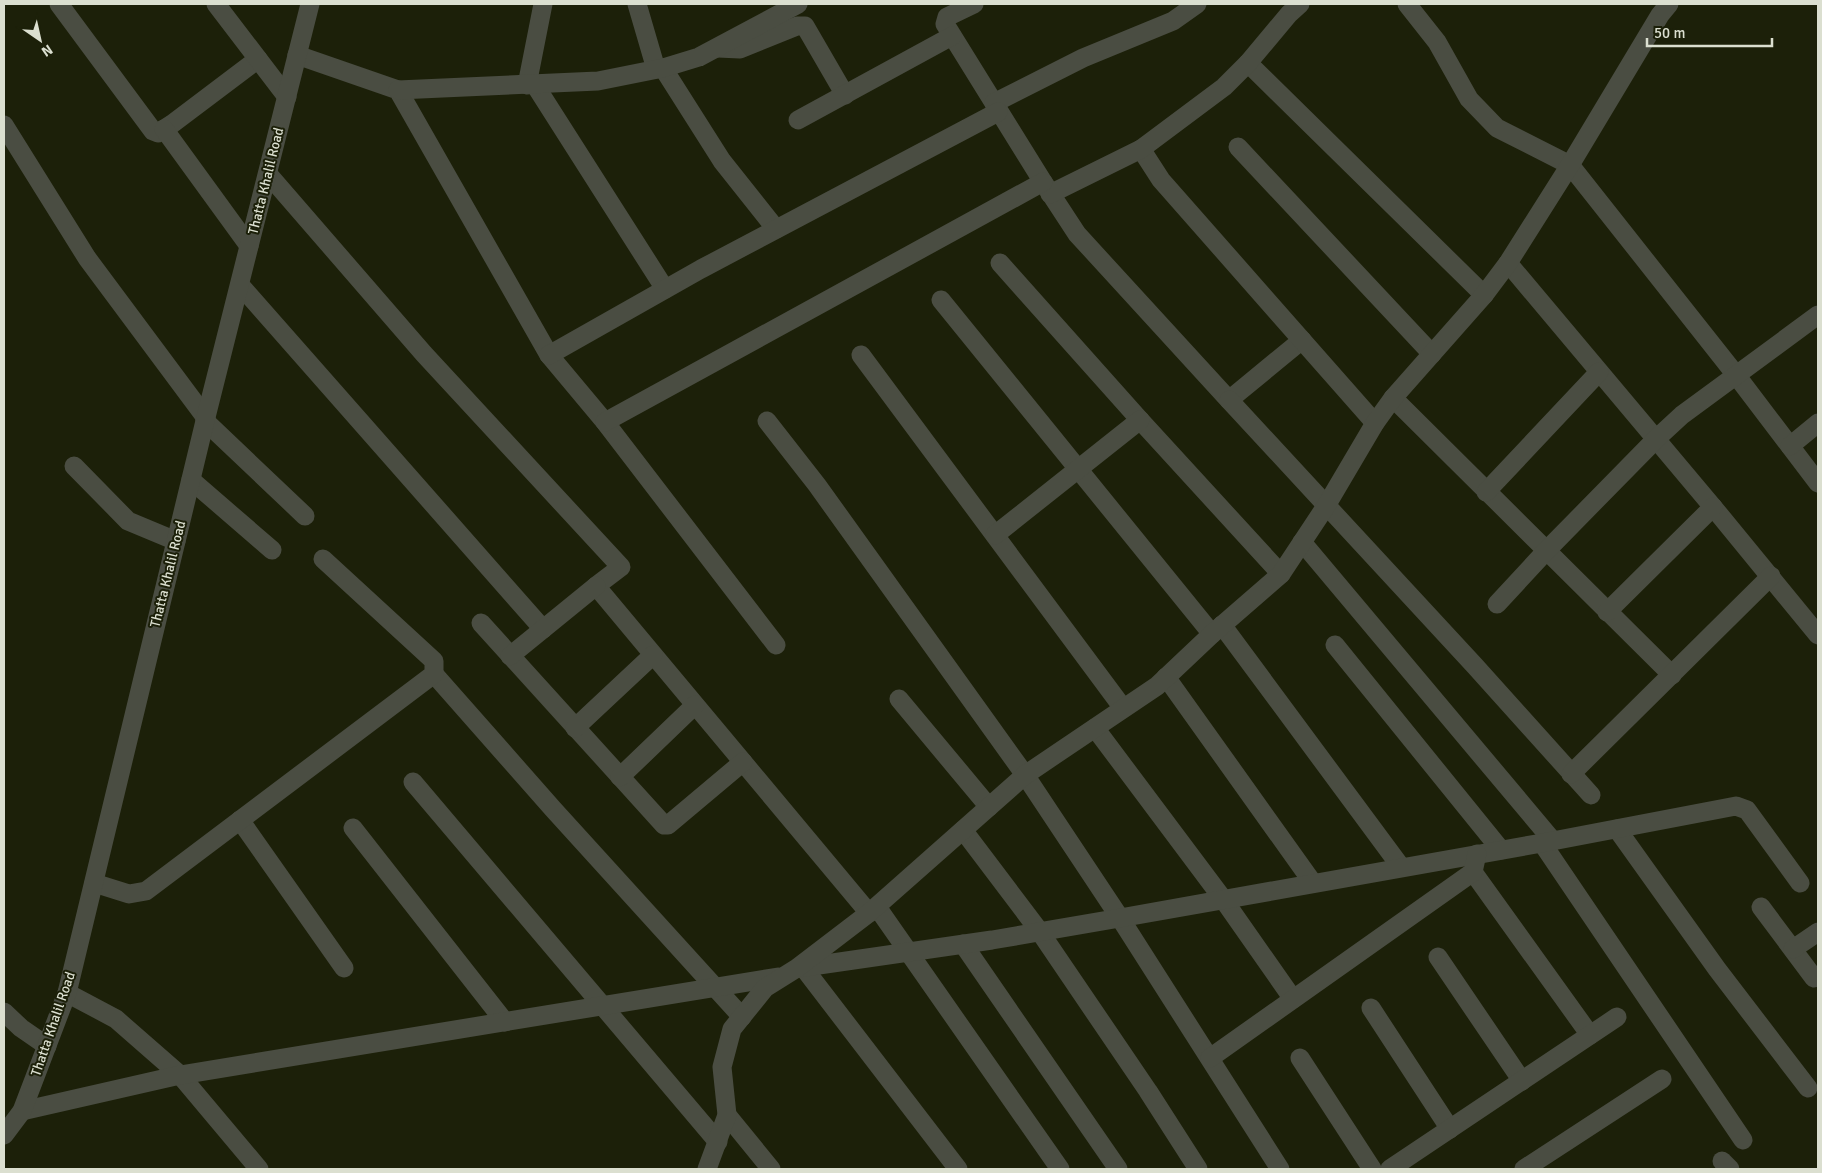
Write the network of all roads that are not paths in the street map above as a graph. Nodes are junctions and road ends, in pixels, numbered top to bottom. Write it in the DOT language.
graph roads {
  1 [pos="59,4"];
  2 [pos="216,4"];
  3 [pos="310,4"];
  4 [pos="543,4"];
  5 [pos="637,4"];
  6 [pos="798,4"];
  7 [pos="974,4"];
  8 [pos="1197,4"];
  9 [pos="1300,4"];
  10 [pos="1407,4"];
  11 [pos="1669,4"];
  12 [pos="952,36"];
  13 [pos="717,48"];
  14 [pos="297,55"];
  15 [pos="258,59"];
  16 [pos="1248,63"];
  17 [pos="660,68"];
  18 [pos="531,85"];
  19 [pos="398,90"];
  20 [pos="845,95"];
  21 [pos="287,97"];
  22 [pos="996,108"];
  23 [pos="798,120"];
  24 [pos="4,125"];
  25 [pos="164,129"];
  26 [pos="1238,147"];
  27 [pos="1141,149"];
  28 [pos="1570,165"];
  29 [pos="268,174"];
  30 [pos="1046,188"];
  31 [pos="776,229"];
  32 [pos="250,246"];
  33 [pos="1000,263"];
  34 [pos="1508,263"];
  35 [pos="240,285"];
  36 [pos="664,289"];
  37 [pos="1484,295"];
  38 [pos="941,300"];
  39 [pos="1818,315"];
  40 [pos="1302,340"];
  41 [pos="549,354"];
  42 [pos="1432,354"];
  43 [pos="862,355"];
  44 [pos="1599,372"];
  45 [pos="1736,375"];
  46 [pos="1393,398"];
  47 [pos="1229,400"];
  48 [pos="206,420"];
  49 [pos="1140,420"];
  50 [pos="767,421"];
  51 [pos="605,422"];
  52 [pos="1375,423"];
  53 [pos="1818,423"];
  54 [pos="1656,439"];
  55 [pos="1790,446"];
  56 [pos="74,466"];
  57 [pos="1078,468"];
  58 [pos="191,480"];
  59 [pos="1818,483"];
  60 [pos="1486,492"];
  61 [pos="1326,506"];
  62 [pos="1714,507"];
  63 [pos="305,516"];
  64 [pos="995,535"];
  65 [pos="176,541"];
  66 [pos="1302,542"];
  67 [pos="272,550"];
  68 [pos="1546,551"];
  69 [pos="323,559"];
  70 [pos="1281,574"];
  71 [pos="1770,576"];
  72 [pos="596,586"];
  73 [pos="1496,604"];
  74 [pos="1608,612"];
  75 [pos="481,623"];
  76 [pos="543,629"];
  77 [pos="1217,630"];
  78 [pos="1818,635"];
  79 [pos="776,645"];
  80 [pos="1335,645"];
  81 [pos="653,655"];
  82 [pos="510,656"];
  83 [pos="434,674"];
  84 [pos="1672,675"];
  85 [pos="1166,677"];
  86 [pos="899,699"];
  87 [pos="696,705"];
  88 [pos="1124,708"];
  89 [pos="575,728"];
  90 [pos="1095,728"];
  91 [pos="743,762"];
  92 [pos="1572,774"];
  93 [pos="1025,775"];
  94 [pos="620,777"];
  95 [pos="413,782"];
  96 [pos="1591,795"];
  97 [pos="988,807"];
  98 [pos="240,820"];
  99 [pos="353,828"];
  100 [pos="1617,829"];
  101 [pos="963,830"];
  102 [pos="1547,842"];
  103 [pos="1501,850"];
  104 [pos="1475,863"];
  105 [pos="1401,867"];
  106 [pos="94,883"];
  107 [pos="1314,883"];
  108 [pos="1800,883"];
  109 [pos="1223,899"];
  110 [pos="1761,907"];
  111 [pos="873,910"];
  112 [pos="1120,918"];
  113 [pos="1040,932"];
  114 [pos="1818,932"];
  115 [pos="963,944"];
  116 [pos="1793,950"];
  117 [pos="908,952"];
  118 [pos="1438,957"];
  119 [pos="344,968"];
  120 [pos="794,971"];
  121 [pos="1814,978"];
  122 [pos="714,988"];
  123 [pos="67,993"];
  124 [pos="1293,999"];
  125 [pos="602,1006"];
  126 [pos="1371,1008"];
  127 [pos="4,1012"];
  128 [pos="742,1017"];
  129 [pos="1617,1017"];
  130 [pos="505,1022"];
  131 [pos="1590,1035"];
  132 [pos="47,1046"];
  133 [pos="1210,1058"];
  134 [pos="1300,1058"];
  135 [pos="180,1075"];
  136 [pos="1662,1080"];
  137 [pos="1522,1081"];
  138 [pos="1808,1088"];
  139 [pos="22,1111"];
  140 [pos="727,1115"];
  141 [pos="1450,1129"];
  142 [pos="4,1135"];
  143 [pos="1743,1140"];
  144 [pos="718,1142"];
  145 [pos="259,1169"];
  146 [pos="707,1169"];
  147 [pos="771,1169"];
  148 [pos="958,1169"];
  149 [pos="1060,1169"];
  150 [pos="1118,1169"];
  151 [pos="1198,1169"];
  152 [pos="1280,1169"];
  153 [pos="1372,1169"];
  154 [pos="1390,1169"];
  155 [pos="1524,1169"];
  1 -- 25 [label="street"];
  2 -- 15 [label="street"];
  3 -- 14 [label="street, Thatta Khalil Road"];
  4 -- 18 [label="street"];
  5 -- 17 [label="street"];
  6 -- 13 [label="street"];
  7 -- 12 [label="street"];
  8 -- 22 [label="street"];
  9 -- 16 [label="street"];
  10 -- 28 [label="street"];
  11 -- 28 [label="street"];
  12 -- 20 [label="street"];
  12 -- 22 [label="street"];
  13 -- 17 [label="street"];
  13 -- 20 [label="street"];
  14 -- 19 [label="street"];
  14 -- 21 [label="street, Thatta Khalil Road"];
  15 -- 21 [label="street"];
  15 -- 25 [label="street"];
  16 -- 27 [label="street"];
  16 -- 37 [label="street"];
  17 -- 18 [label="street"];
  17 -- 31 [label="street"];
  18 -- 19 [label="street"];
  18 -- 36 [label="street"];
  19 -- 41 [label="street"];
  20 -- 23 [label="street"];
  21 -- 29 [label="street, Thatta Khalil Road"];
  22 -- 30 [label="street"];
  22 -- 31 [label="street"];
  24 -- 48 [label="street"];
  25 -- 32 [label="street"];
  26 -- 42 [label="street"];
  27 -- 30 [label="street"];
  27 -- 40 [label="street"];
  28 -- 34 [label="street"];
  28 -- 45 [label="street"];
  29 -- 32 [label="street, Thatta Khalil Road"];
  29 -- 72 [label="street"];
  30 -- 47 [label="street"];
  30 -- 51 [label="street"];
  31 -- 36 [label="street"];
  32 -- 35 [label="street, Thatta Khalil Road"];
  33 -- 49 [label="street"];
  34 -- 37 [label="street"];
  34 -- 44 [label="street"];
  35 -- 48 [label="street, Thatta Khalil Road"];
  35 -- 76 [label="street"];
  36 -- 41 [label="street"];
  37 -- 42 [label="street"];
  38 -- 57 [label="street"];
  39 -- 45 [label="street"];
  40 -- 47 [label="street"];
  40 -- 52 [label="street"];
  41 -- 51 [label="street"];
  42 -- 46 [label="street"];
  43 -- 64 [label="street"];
  44 -- 54 [label="street"];
  44 -- 60 [label="street"];
  45 -- 54 [label="street"];
  45 -- 55 [label="street"];
  46 -- 52 [label="street"];
  46 -- 60 [label="street"];
  47 -- 61 [label="street"];
  48 -- 58 [label="street, Thatta Khalil Road"];
  48 -- 63 [label="street"];
  49 -- 57 [label="street"];
  49 -- 70 [label="street"];
  50 -- 93 [label="street"];
  51 -- 79 [label="street"];
  52 -- 61 [label="street"];
  53 -- 55 [label="street"];
  54 -- 62 [label="street"];
  54 -- 68 [label="street"];
  55 -- 59 [label="street"];
  56 -- 65 [label="street"];
  57 -- 64 [label="street"];
  57 -- 77 [label="street"];
  58 -- 65 [label="street, Thatta Khalil Road"];
  58 -- 67 [label="street"];
  60 -- 68 [label="street"];
  61 -- 66 [label="street"];
  61 -- 92 [label="street"];
  62 -- 71 [label="street"];
  62 -- 74 [label="street"];
  64 -- 88 [label="street"];
  65 -- 106 [label="street, Thatta Khalil Road"];
  66 -- 70 [label="street"];
  66 -- 102 [label="street"];
  68 -- 73 [label="street"];
  68 -- 74 [label="street"];
  69 -- 83 [label="street"];
  70 -- 77 [label="street"];
  71 -- 78 [label="street"];
  71 -- 84 [label="street"];
  72 -- 76 [label="street"];
  72 -- 81 [label="street"];
  74 -- 84 [label="street"];
  75 -- 82 [label="street"];
  76 -- 82 [label="street"];
  77 -- 85 [label="street"];
  77 -- 105 [label="street"];
  80 -- 103 [label="street"];
  81 -- 87 [label="street"];
  81 -- 89 [label="street"];
  82 -- 89 [label="street"];
  83 -- 98 [label="street"];
  83 -- 122 [label="street"];
  84 -- 92 [label="street"];
  85 -- 88 [label="street"];
  85 -- 107 [label="street"];
  86 -- 97 [label="street"];
  87 -- 91 [label="street"];
  87 -- 94 [label="street"];
  88 -- 90 [label="street"];
  89 -- 94 [label="street"];
  90 -- 93 [label="street"];
  90 -- 109 [label="street"];
  91 -- 94 [label="street"];
  91 -- 111 [label="street"];
  92 -- 96 [label="street"];
  93 -- 97 [label="street"];
  93 -- 112 [label="street"];
  95 -- 125 [label="street"];
  97 -- 101 [label="street"];
  98 -- 106 [label="street"];
  98 -- 119 [label="street"];
  99 -- 130 [label="street"];
  100 -- 102 [label="street"];
  100 -- 108 [label="street"];
  100 -- 138 [label="street"];
  101 -- 111 [label="street"];
  101 -- 113 [label="street"];
  102 -- 103 [label="street"];
  102 -- 143 [label="street"];
  103 -- 104 [label="street"];
  104 -- 105 [label="street"];
  104 -- 124 [label="street"];
  104 -- 131 [label="street"];
  105 -- 107 [label="street"];
  106 -- 123 [label="street, Thatta Khalil Road"];
  107 -- 109 [label="street"];
  109 -- 112 [label="street"];
  109 -- 124 [label="street"];
  110 -- 116 [label="street"];
  111 -- 117 [label="street"];
  111 -- 120 [label="street"];
  112 -- 113 [label="street"];
  112 -- 133 [label="street"];
  113 -- 115 [label="street"];
  113 -- 151 [label="street"];
  114 -- 116 [label="street"];
  115 -- 117 [label="street"];
  115 -- 150 [label="street"];
  116 -- 121 [label="street"];
  117 -- 120 [label="street"];
  117 -- 149 [label="street"];
  118 -- 137 [label="street"];
  120 -- 122 [label="street"];
  120 -- 128 [label="street"];
  120 -- 148 [label="street"];
  122 -- 125 [label="street"];
  122 -- 128 [label="street"];
  123 -- 132 [label="street, Thatta Khalil Road"];
  123 -- 135 [label="street"];
  124 -- 133 [label="street"];
  125 -- 130 [label="street"];
  125 -- 144 [label="street"];
  126 -- 141 [label="street"];
  127 -- 132 [label="street"];
  128 -- 140 [label="street"];
  129 -- 131 [label="street"];
  130 -- 135 [label="street"];
  131 -- 137 [label="street"];
  132 -- 139 [label="street, Thatta Khalil Road"];
  133 -- 152 [label="street"];
  134 -- 153 [label="street"];
  135 -- 139 [label="street"];
  135 -- 145 [label="street"];
  136 -- 155 [label="street"];
  137 -- 141 [label="street"];
  139 -- 142 [label="street, Thatta Khalil Road"];
  140 -- 144 [label="street"];
  140 -- 147 [label="street"];
  141 -- 154 [label="street"];
  144 -- 146 [label="street"];
}
